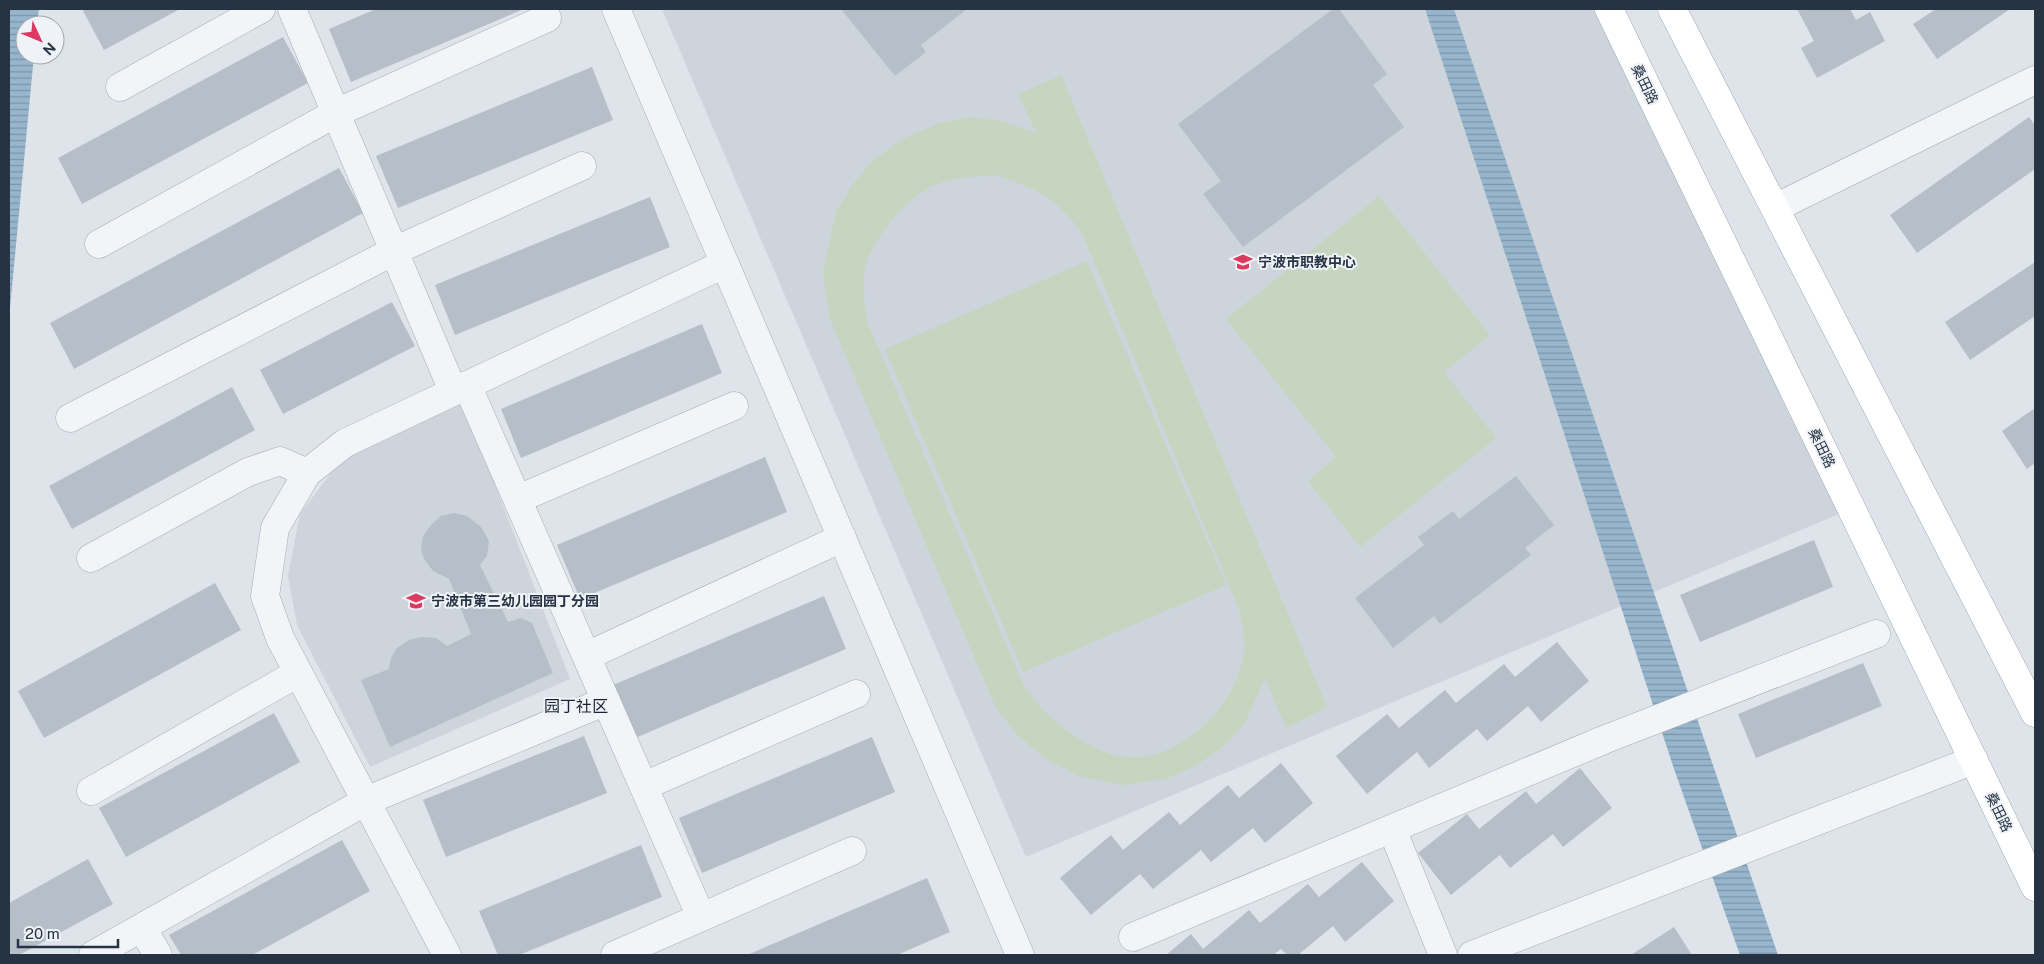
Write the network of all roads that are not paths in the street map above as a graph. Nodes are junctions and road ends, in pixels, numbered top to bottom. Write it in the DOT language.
graph roads {
  1 [pos="261,9"];
  2 [pos="292,9"];
  3 [pos="616,9"];
  4 [pos="1609,9"];
  5 [pos="1672,9"];
  6 [pos="547,18"];
  7 [pos="2035,80"];
  8 [pos="120,87"];
  9 [pos="336,113"];
  10 [pos="582,166"];
  11 [pos="1775,208"];
  12 [pos="100,244"];
  13 [pos="394,251"];
  14 [pos="724,264"];
  15 [pos="460,388"];
  16 [pos="734,406"];
  17 [pos="70,418"];
  18 [pos="307,473"];
  19 [pos="518,499"];
  20 [pos="842,538"];
  21 [pos="91,558"];
  22 [pos="1876,634"];
  23 [pos="587,656"];
  24 [pos="298,673"];
  25 [pos="856,694"];
  26 [pos="606,701"];
  27 [pos="2035,712"];
  28 [pos="1974,760"];
  29 [pos="644,786"];
  30 [pos="91,791"];
  31 [pos="366,801"];
  32 [pos="1392,829"];
  33 [pos="852,852"];
  34 [pos="2035,887"];
  35 [pos="701,917"];
  36 [pos="142,928"];
  37 [pos="1133,937"];
  38 [pos="93,955"];
  39 [pos="158,955"];
  40 [pos="447,955"];
  41 [pos="615,955"];
  42 [pos="1020,955"];
  43 [pos="1443,955"];
  44 [pos="1472,955"];
  1 -- 8 [label="street"];
  2 -- 9 [label="street"];
  3 -- 14 [label="street"];
  4 -- 28 [label="main road, 桑田路"];
  5 -- 11 [label="main road"];
  6 -- 9 [label="street"];
  7 -- 11 [label="street"];
  9 -- 12 [label="street"];
  9 -- 13 [label="street"];
  10 -- 13 [label="street"];
  11 -- 27 [label="main road"];
  13 -- 15 [label="street"];
  13 -- 17 [label="street"];
  14 -- 15 [label="street"];
  14 -- 20 [label="street"];
  15 -- 18 [label="street"];
  15 -- 19 [label="street"];
  16 -- 19 [label="street"];
  18 -- 21 [label="street"];
  18 -- 24 [label="street"];
  19 -- 23 [label="street"];
  20 -- 23 [label="street"];
  20 -- 42 [label="street"];
  22 -- 32 [label="street"];
  23 -- 26 [label="street"];
  24 -- 30 [label="street"];
  24 -- 31 [label="street"];
  25 -- 29 [label="street"];
  26 -- 29 [label="street"];
  26 -- 31 [label="street"];
  28 -- 34 [label="main road, 桑田路"];
  28 -- 44 [label="street"];
  29 -- 35 [label="street"];
  31 -- 36 [label="street"];
  31 -- 40 [label="street"];
  32 -- 37 [label="street"];
  32 -- 43 [label="street"];
  33 -- 35 [label="street"];
  35 -- 41 [label="street"];
  36 -- 38 [label="street"];
  36 -- 39 [label="street"];
}
